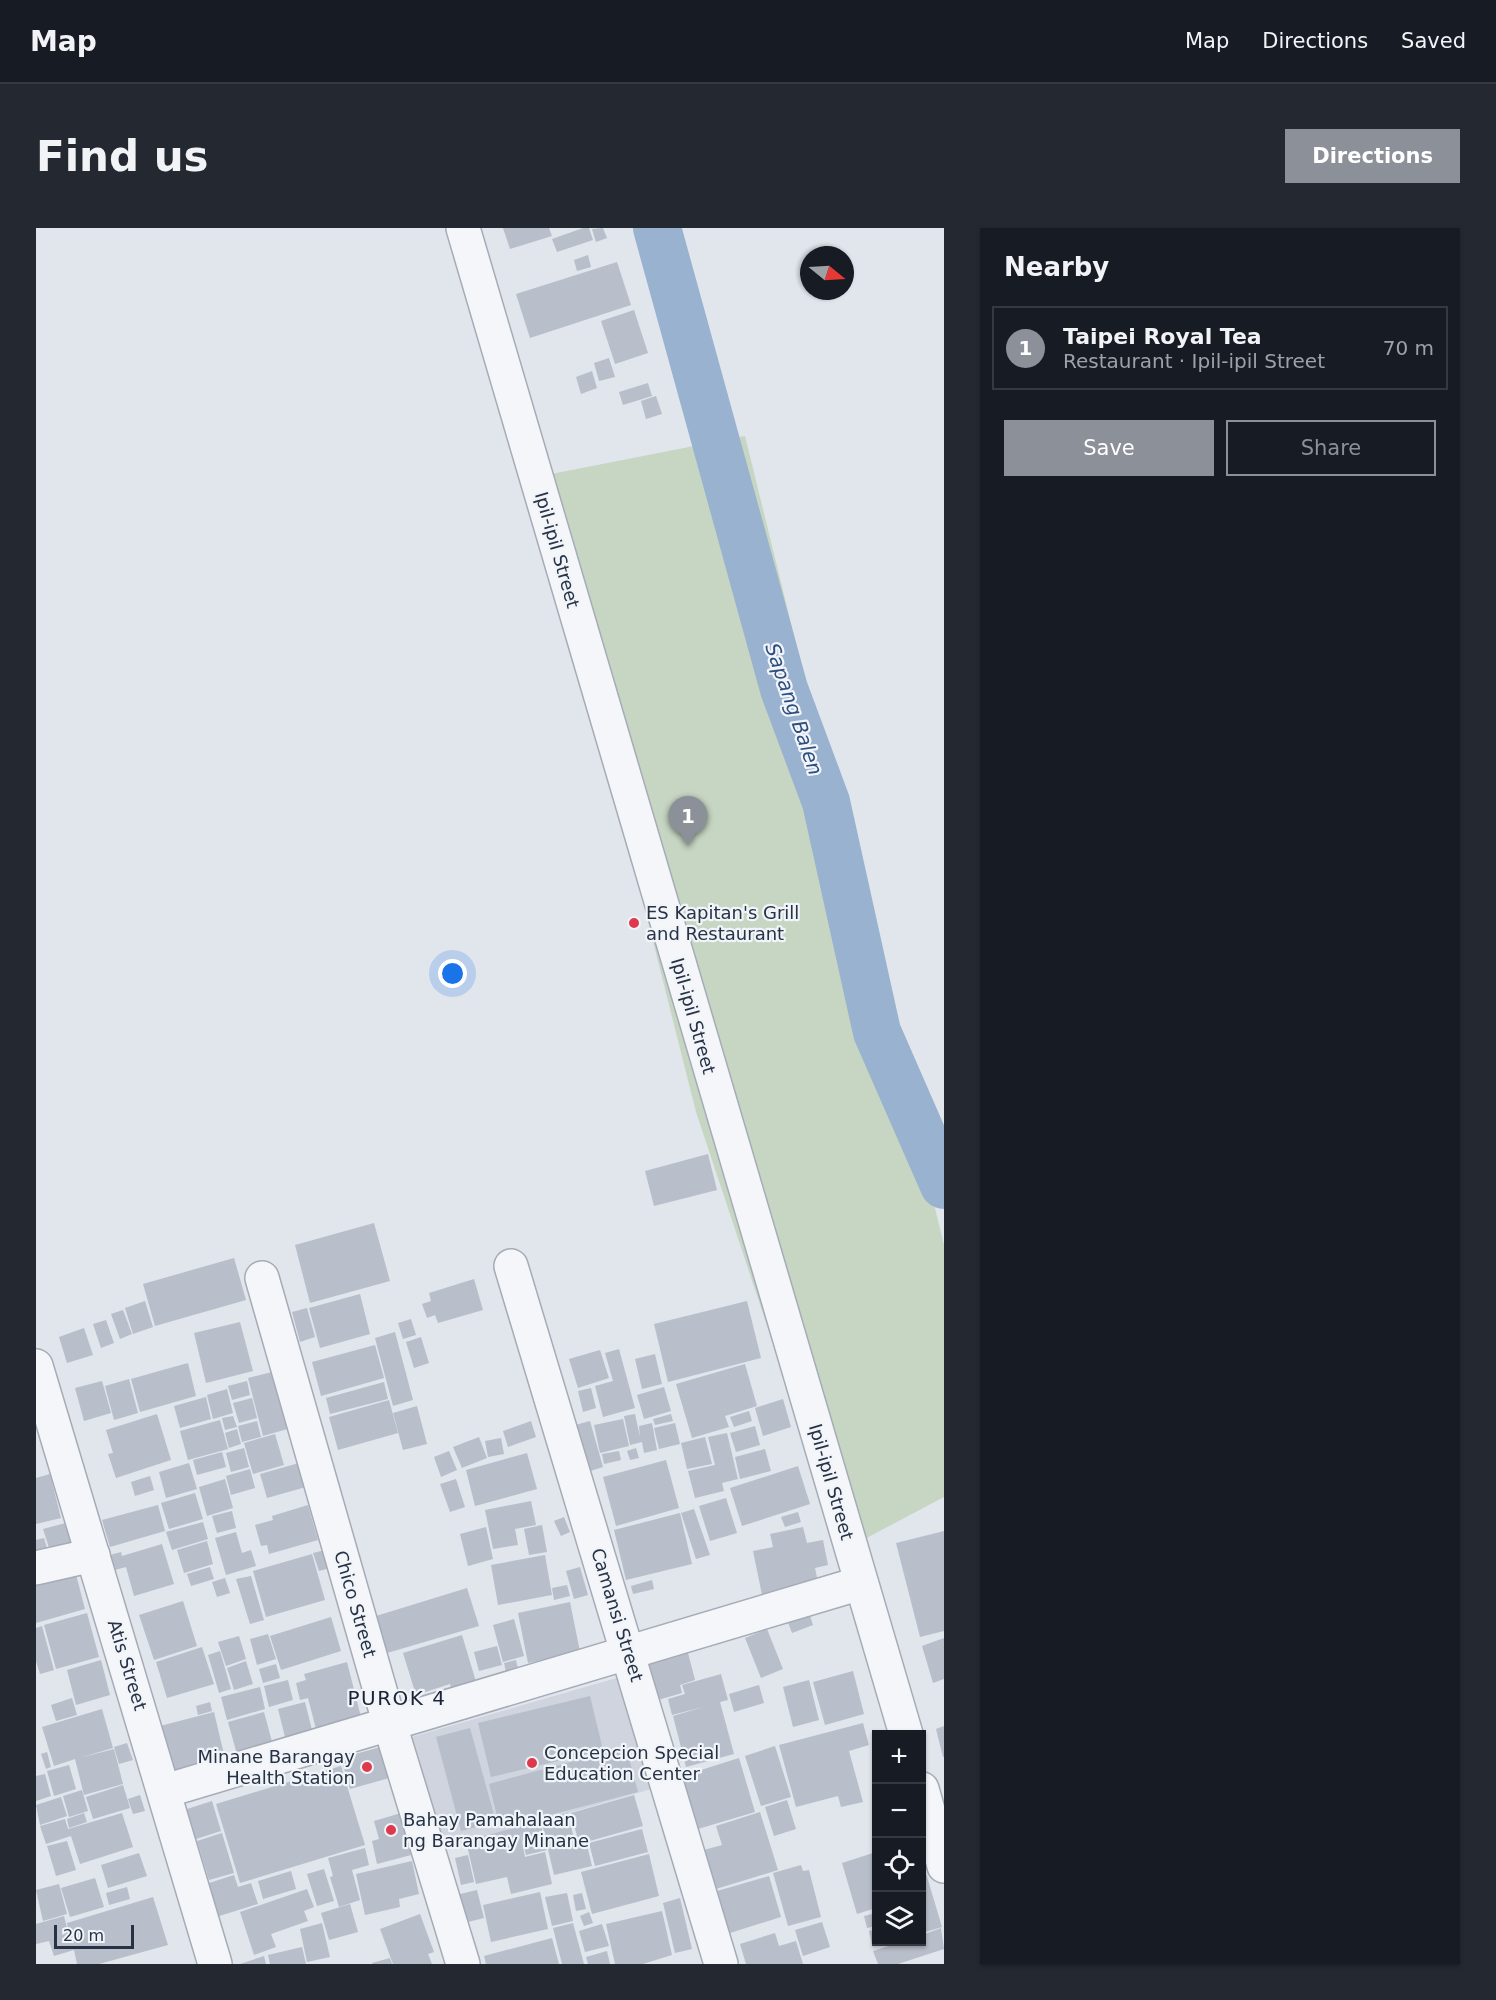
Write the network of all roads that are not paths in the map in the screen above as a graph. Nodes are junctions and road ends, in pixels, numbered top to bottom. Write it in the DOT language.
graph roads {
  1 [pos="463,228"];
  2 [pos="512,1266"];
  3 [pos="262,1278"];
  4 [pos="36,1366"];
  5 [pos="93,1555"];
  6 [pos="36,1568"];
  7 [pos="861,1583"];
  8 [pos="629,1654"];
  9 [pos="390,1725"];
  10 [pos="905,1730"];
  11 [pos="165,1791"];
  12 [pos="926,1806"];
  13 [pos="944,1866"];
  14 [pos="215,1964"];
  15 [pos="464,1964"];
  16 [pos="721,1964"];
  1 -- 7 [label="street, Ipil-ipil Street"];
  2 -- 8 [label="street, Camansi Street"];
  3 -- 9 [label="street, Chico Street"];
  4 -- 5 [label="street, Atis Street"];
  5 -- 6 [label="street"];
  5 -- 11 [label="street, Atis Street"];
  7 -- 8 [label="street"];
  7 -- 10 [label="street, Ipil-ipil Street"];
  8 -- 9 [label="street"];
  8 -- 16 [label="street, Camansi Street"];
  9 -- 11 [label="street"];
  9 -- 15 [label="street, Chico Street"];
  11 -- 14 [label="street, Atis Street"];
  12 -- 13 [label="street"];
}
